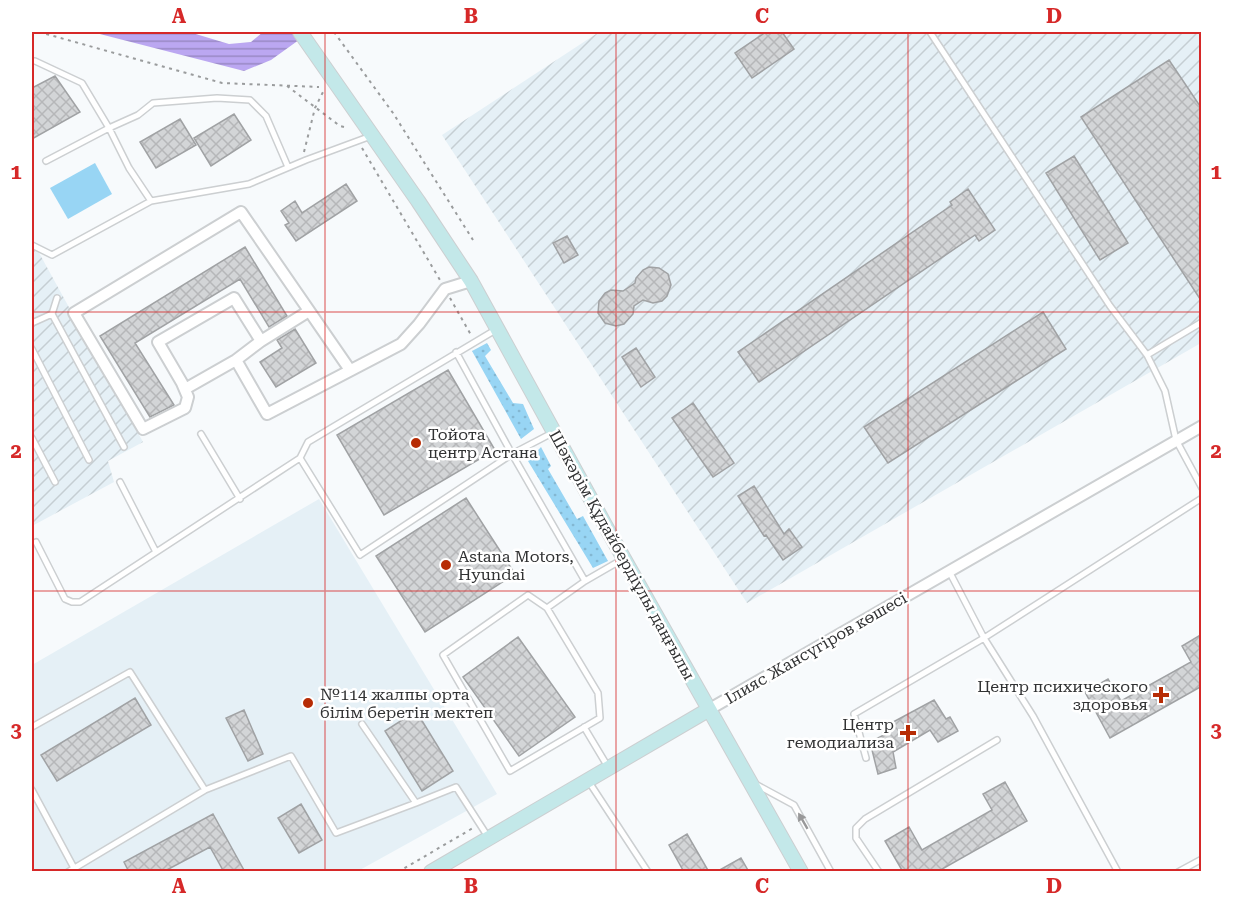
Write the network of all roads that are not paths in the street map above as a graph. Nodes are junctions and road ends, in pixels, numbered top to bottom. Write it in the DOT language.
graph roads {
  1 [pos="300,32"];
  2 [pos="930,32"];
  3 [pos="32,61"];
  4 [pos="109,128"];
  5 [pos="373,135"];
  6 [pos="46,161"];
  7 [pos="288,167"];
  8 [pos="151,201"];
  9 [pos="32,245"];
  10 [pos="471,281"];
  11 [pos="57,298"];
  12 [pos="309,311"];
  13 [pos="52,314"];
  14 [pos="1202,322"];
  15 [pos="32,323"];
  16 [pos="497,329"];
  17 [pos="261,341"];
  18 [pos="32,349"];
  19 [pos="456,352"];
  20 [pos="1147,355"];
  21 [pos="236,360"];
  22 [pos="350,370"];
  23 [pos="185,389"];
  24 [pos="1202,426"];
  25 [pos="554,432"];
  26 [pos="201,434"];
  27 [pos="32,438"];
  28 [pos="1176,440"];
  29 [pos="124,447"];
  30 [pos="513,454"];
  31 [pos="300,458"];
  32 [pos="89,460"];
  33 [pos="55,482"];
  34 [pos="120,482"];
  35 [pos="1202,488"];
  36 [pos="1202,498"];
  37 [pos="240,499"];
  38 [pos="36,542"];
  39 [pos="156,552"];
  40 [pos="624,559"];
  41 [pos="949,571"];
  42 [pos="585,581"];
  43 [pos="547,608"];
  44 [pos="984,638"];
  45 [pos="708,710"];
  46 [pos="362,724"];
  47 [pos="32,727"];
  48 [pos="584,727"];
  49 [pos="997,740"];
  50 [pos="866,758"];
  51 [pos="608,768"];
  52 [pos="588,780"];
  53 [pos="749,781"];
  54 [pos="32,790"];
  55 [pos="205,790"];
  56 [pos="416,803"];
  57 [pos="488,837"];
  58 [pos="1202,859"];
  59 [pos="74,867"];
  60 [pos="68,872"];
  61 [pos="431,872"];
  62 [pos="648,872"];
  63 [pos="801,872"];
  64 [pos="831,872"];
  65 [pos="879,872"];
  66 [pos="1119,872"];
  67 [pos="1178,872"];
  1 -- 5 [label="main road, Шәкәрім Құдайбердіұлы даңғылы"];
  2 -- 20 [label="lane"];
  3 -- 4 [label="lane"];
  4 -- 6 [label="lane"];
  4 -- 7 [label="lane"];
  4 -- 8 [label="lane"];
  5 -- 7 [label="lane"];
  5 -- 10 [label="main road, Шәкәрім Құдайбердіұлы даңғылы"];
  7 -- 8 [label="lane"];
  8 -- 9 [label="lane"];
  10 -- 16 [label="main road, Шәкәрім Құдайбердіұлы даңғылы"];
  10 -- 22 [label="street"];
  11 -- 13 [label="lane"];
  12 -- 17 [label="street"];
  12 -- 22 [label="street"];
  12 -- 23 [label="street"];
  13 -- 15 [label="lane"];
  13 -- 29 [label="lane"];
  14 -- 20 [label="lane"];
  16 -- 19 [label="lane"];
  16 -- 25 [label="main road, Шәкәрім Құдайбердіұлы даңғылы"];
  17 -- 21 [label="street"];
  17 -- 23 [label="street"];
  18 -- 32 [label="lane"];
  19 -- 30 [label="lane"];
  19 -- 31 [label="lane"];
  20 -- 28 [label="lane"];
  21 -- 22 [label="street"];
  21 -- 23 [label="street"];
  24 -- 28 [label="street, Ілияс Жансүгіров көшесі"];
  25 -- 30 [label="lane"];
  25 -- 40 [label="main road, Шәкәрім Құдайбердіұлы даңғылы"];
  26 -- 37 [label="lane"];
  27 -- 33 [label="lane"];
  28 -- 35 [label="lane"];
  28 -- 41 [label="street, Ілияс Жансүгіров көшесі"];
  30 -- 31 [label="lane"];
  30 -- 42 [label="lane"];
  31 -- 37 [label="lane"];
  34 -- 39 [label="lane"];
  36 -- 44 [label="lane"];
  37 -- 39 [label="lane"];
  38 -- 39 [label="lane"];
  40 -- 42 [label="lane"];
  40 -- 45 [label="main road, Шәкәрім Құдайбердіұлы даңғылы"];
  41 -- 44 [label="lane"];
  41 -- 45 [label="street, Ілияс Жансүгіров көшесі"];
  42 -- 43 [label="lane"];
  43 -- 48 [label="lane"];
  43 -- 48 [label="lane"];
  44 -- 50 [label="lane"];
  44 -- 66 [label="lane"];
  45 -- 51 [label="main road, Ілияс Жансүгіров көшесі"];
  45 -- 53 [label="main road, Шәкәрім Құдайбердіұлы даңғылы"];
  46 -- 56 [label="lane"];
  47 -- 55 [label="lane"];
  48 -- 51 [label="lane"];
  49 -- 65 [label="lane"];
  51 -- 52 [label="main road, Ілияс Жансүгіров көшесі"];
  52 -- 57 [label="main road, Ілияс Жансүгіров көшесі"];
  52 -- 62 [label="lane"];
  53 -- 63 [label="main road, Шәкәрім Құдайбердіұлы даңғылы"];
  64 -- 53 [label="lane, one-way"];
  54 -- 59 [label="lane"];
  55 -- 56 [label="lane"];
  55 -- 59 [label="lane"];
  56 -- 57 [label="lane"];
  57 -- 61 [label="main road, Ілияс Жансүгіров көшесі"];
  58 -- 67 [label="lane"];
  59 -- 60 [label="lane"];
}
